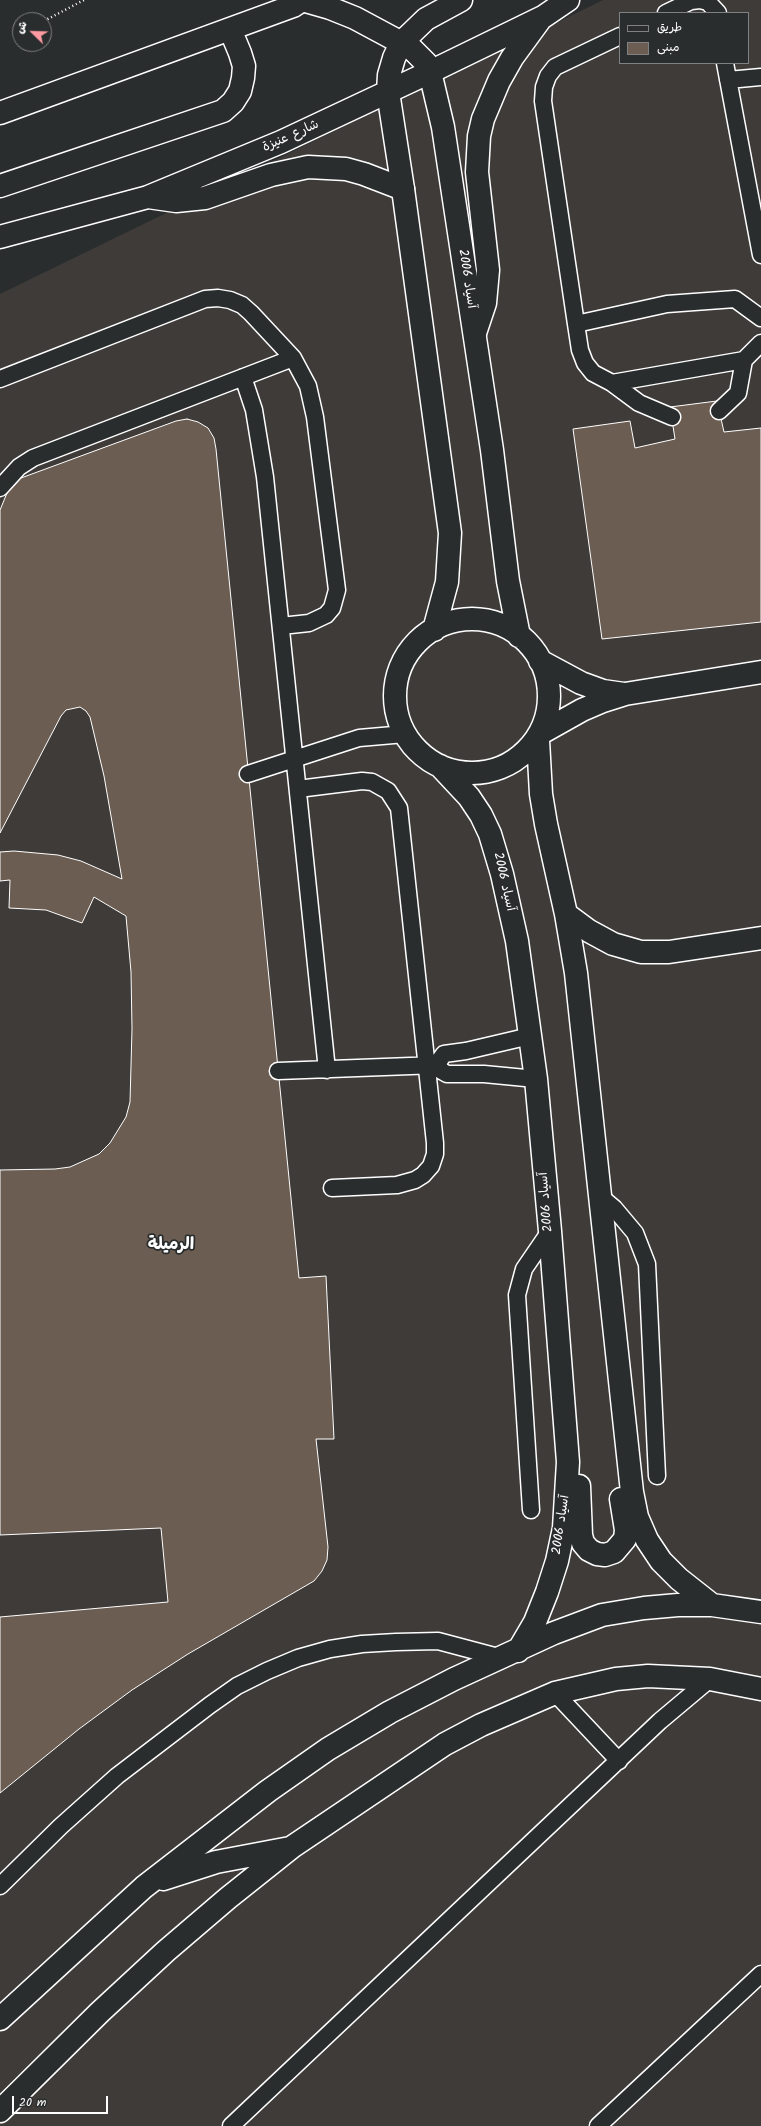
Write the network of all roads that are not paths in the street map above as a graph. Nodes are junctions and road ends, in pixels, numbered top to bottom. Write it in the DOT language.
graph roads {
  1 [pos="302,0"];
  2 [pos="461,0"];
  3 [pos="568,0"];
  4 [pos="668,12"];
  5 [pos="717,12"];
  6 [pos="543,16"];
  7 [pos="230,29"];
  8 [pos="619,36"];
  9 [pos="401,43"];
  10 [pos="725,64"];
  11 [pos="430,72"];
  12 [pos="761,77"];
  13 [pos="728,80"];
  14 [pos="388,92"];
  15 [pos="0,113"];
  16 [pos="0,186"];
  17 [pos="403,189"];
  18 [pos="148,197"];
  19 [pos="0,238"];
  20 [pos="761,255"];
  21 [pos="761,318"];
  22 [pos="576,324"];
  23 [pos="474,333"];
  24 [pos="761,343"];
  25 [pos="293,358"];
  26 [pos="744,360"];
  27 [pos="243,377"];
  28 [pos="0,379"];
  29 [pos="612,383"];
  30 [pos="719,411"];
  31 [pos="672,417"];
  32 [pos="0,488"];
  33 [pos="281,626"];
  34 [pos="434,630"];
  35 [pos="519,636"];
  36 [pos="540,661"];
  37 [pos="761,672"];
  38 [pos="626,694"];
  39 [pos="405,734"];
  40 [pos="540,737"];
  41 [pos="295,760"];
  42 [pos="440,766"];
  43 [pos="248,774"];
  44 [pos="298,789"];
  45 [pos="566,914"];
  46 [pos="761,938"];
  47 [pos="530,1036"];
  48 [pos="433,1065"];
  49 [pos="327,1070"];
  50 [pos="278,1071"];
  51 [pos="536,1080"];
  52 [pos="332,1188"];
  53 [pos="602,1198"];
  54 [pos="550,1231"];
  55 [pos="627,1460"];
  56 [pos="568,1462"];
  57 [pos="657,1476"];
  58 [pos="531,1510"];
  59 [pos="712,1605"];
  60 [pos="761,1612"];
  61 [pos="510,1654"];
  62 [pos="710,1679"];
  63 [pos="761,1689"];
  64 [pos="555,1693"];
  65 [pos="619,1761"];
  66 [pos="292,1848"];
  67 [pos="0,1886"];
  68 [pos="144,1887"];
  69 [pos="761,1974"];
  70 [pos="0,2019"];
  71 [pos="0,2111"];
  72 [pos="232,2126"];
  73 [pos="598,2126"];
  1 -- 7 [label="street"];
  1 -- 9 [label="street, آسياد 2006"];
  2 -- 9 [label="street"];
  3 -- 6 [label="street, شارع عنيزة"];
  4 -- 5 [label="lane"];
  6 -- 11 [label="street, شارع عنيزة"];
  6 -- 23 [label="street"];
  7 -- 15 [label="street"];
  7 -- 16 [label="street"];
  8 -- 22 [label="lane"];
  9 -- 11 [label="street, آسياد 2006"];
  9 -- 14 [label="street"];
  10 -- 13 [label="lane"];
  11 -- 14 [label="street, شارع عنيزة"];
  11 -- 23 [label="street, آسياد 2006"];
  12 -- 13 [label="lane"];
  13 -- 20 [label="lane"];
  14 -- 17 [label="street"];
  14 -- 18 [label="street, شارع عنيزة"];
  17 -- 18 [label="street"];
  17 -- 34 [label="street"];
  18 -- 19 [label="street, شارع عنيزة"];
  21 -- 22 [label="lane"];
  22 -- 29 [label="lane"];
  23 -- 35 [label="street, آسياد 2006"];
  24 -- 26 [label="lane"];
  25 -- 27 [label="lane"];
  25 -- 28 [label="lane"];
  25 -- 33 [label="lane"];
  26 -- 29 [label="lane"];
  26 -- 30 [label="lane"];
  27 -- 32 [label="lane"];
  27 -- 33 [label="lane"];
  29 -- 31 [label="lane"];
  33 -- 41 [label="lane"];
  34 -- 35 [label="street"];
  34 -- 39 [label="street"];
  35 -- 36 [label="street"];
  36 -- 38 [label="street"];
  36 -- 40 [label="street"];
  37 -- 38 [label="street"];
  38 -- 40 [label="street"];
  39 -- 41 [label="lane"];
  39 -- 42 [label="street"];
  40 -- 42 [label="street"];
  40 -- 45 [label="street"];
  41 -- 43 [label="lane"];
  41 -- 44 [label="lane"];
  42 -- 47 [label="street, آسياد 2006"];
  44 -- 48 [label="lane"];
  44 -- 49 [label="lane"];
  45 -- 46 [label="street"];
  45 -- 53 [label="street"];
  47 -- 48 [label="lane"];
  47 -- 51 [label="street, آسياد 2006"];
  48 -- 49 [label="lane"];
  48 -- 51 [label="lane"];
  48 -- 52 [label="lane"];
  49 -- 50 [label="lane"];
  51 -- 54 [label="street, آسياد 2006"];
  53 -- 55 [label="street"];
  53 -- 57 [label="lane"];
  54 -- 56 [label="street, آسياد 2006"];
  54 -- 58 [label="lane"];
  55 -- 56 [label="street"];
  55 -- 59 [label="street"];
  56 -- 61 [label="street, آسياد 2006"];
  59 -- 60 [label="street"];
  59 -- 61 [label="street"];
  61 -- 67 [label="lane"];
  61 -- 68 [label="street"];
  62 -- 63 [label="street"];
  62 -- 64 [label="street"];
  62 -- 65 [label="lane"];
  64 -- 65 [label="lane"];
  64 -- 66 [label="street"];
  65 -- 72 [label="lane"];
  66 -- 68 [label="street"];
  66 -- 71 [label="street"];
  68 -- 70 [label="street"];
  69 -- 73 [label="lane"];
}
